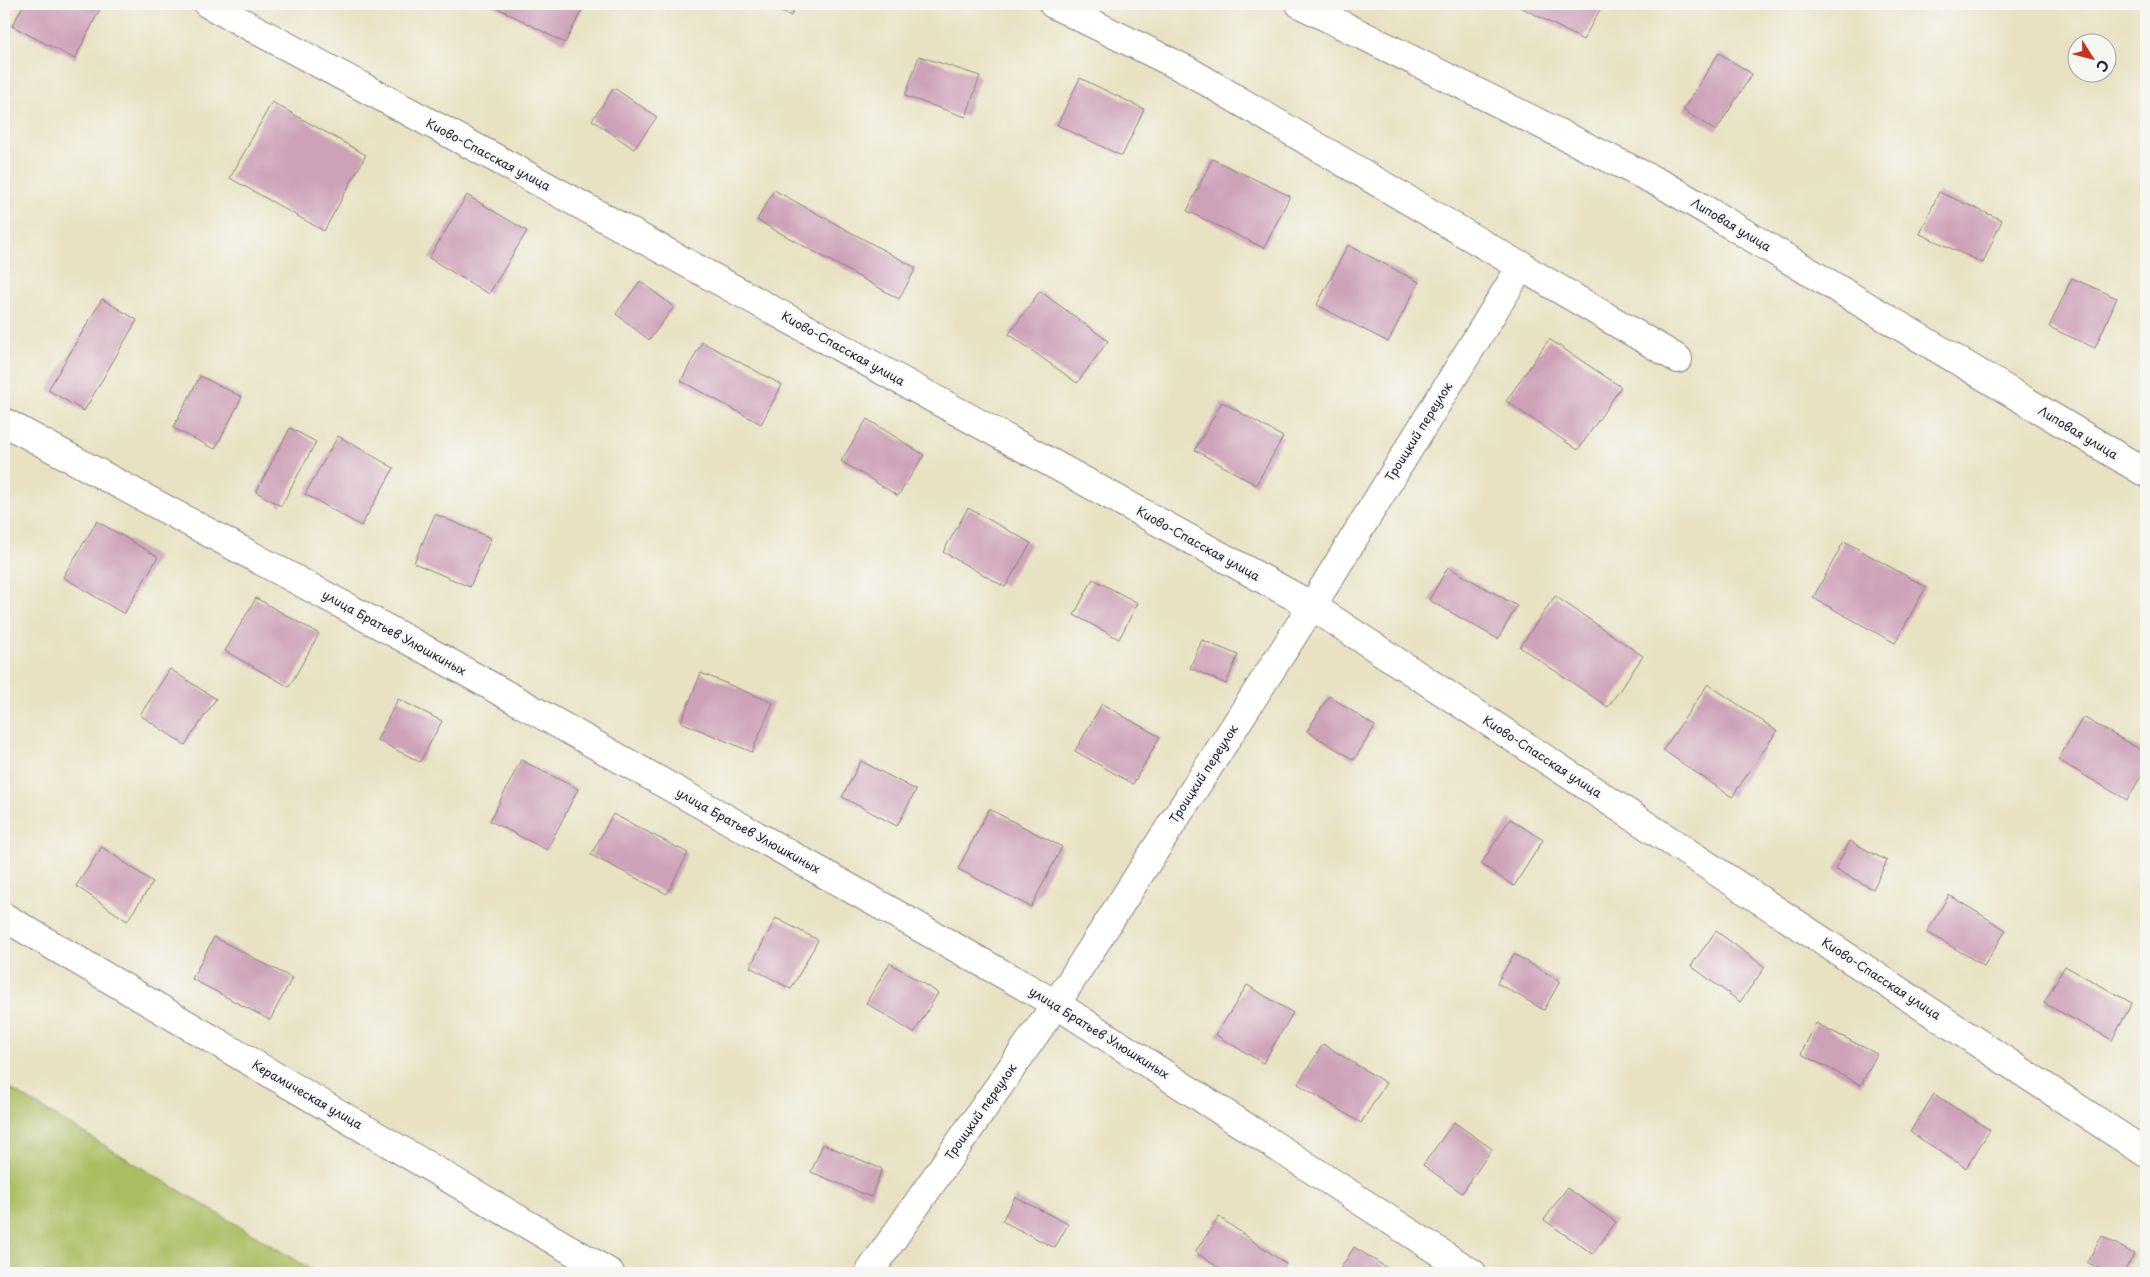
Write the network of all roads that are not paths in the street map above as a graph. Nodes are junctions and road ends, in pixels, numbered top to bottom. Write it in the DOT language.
graph roads {
  1 [pos="208,4"];
  2 [pos="1053,4"];
  3 [pos="1300,4"];
  4 [pos="1522,265"];
  5 [pos="1678,359"];
  6 [pos="4,422"];
  7 [pos="2146,473"];
  8 [pos="1312,606"];
  9 [pos="4,917"];
  10 [pos="1056,1004"];
  11 [pos="2146,1153"];
  12 [pos="610,1273"];
  13 [pos="869,1273"];
  14 [pos="1472,1273"];
  1 -- 8 [label="street, Киово-Спасская улица"];
  2 -- 4 [label="street"];
  3 -- 7 [label="street, Липовая улица"];
  4 -- 5 [label="street"];
  4 -- 8 [label="street, Троицкий переулок"];
  6 -- 10 [label="street, улица Братьев Улюшкиных"];
  8 -- 10 [label="street, Троицкий переулок"];
  8 -- 11 [label="street, Киово-Спасская улица"];
  9 -- 12 [label="street, Керамическая улица"];
  10 -- 13 [label="street, Троицкий переулок"];
  10 -- 14 [label="street, улица Братьев Улюшкиных"];
}
